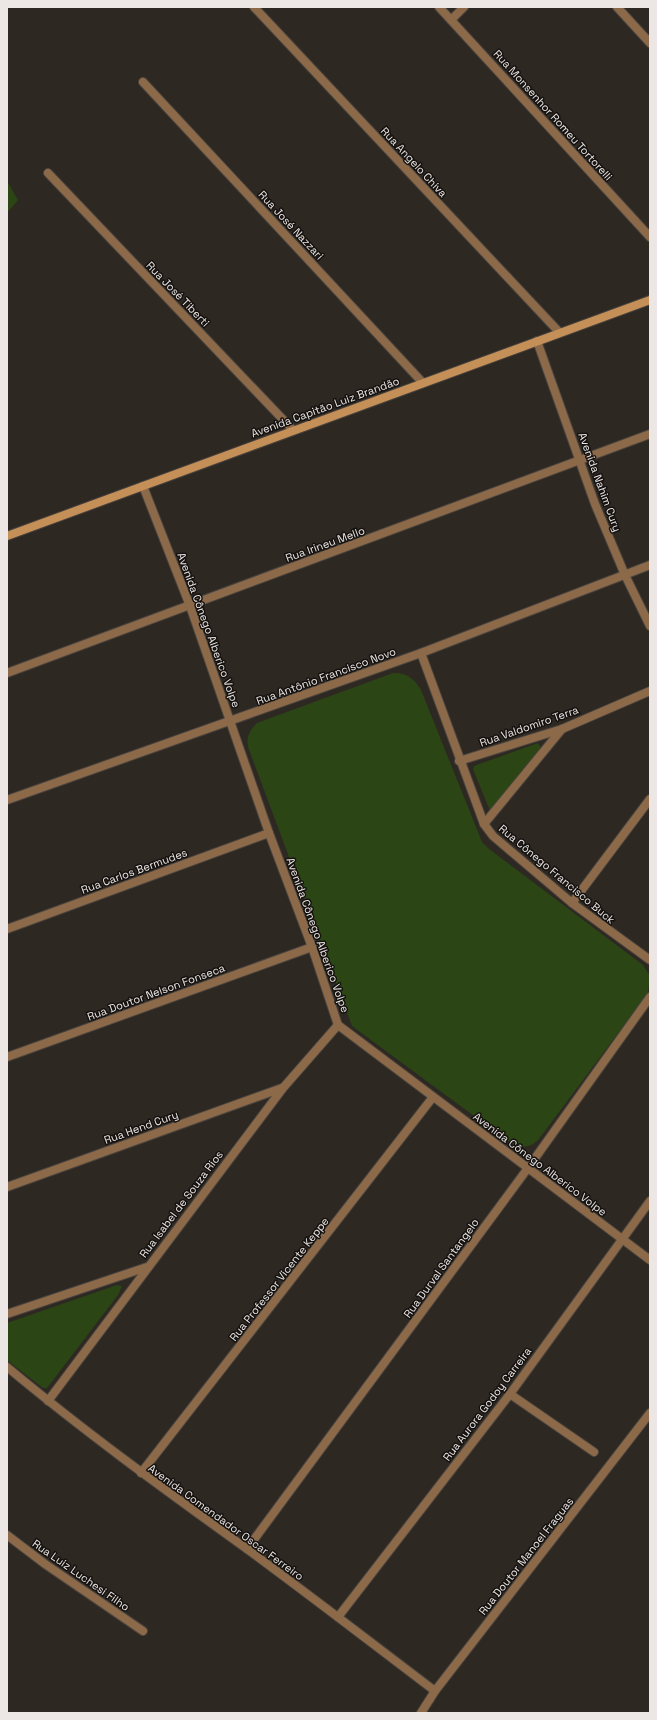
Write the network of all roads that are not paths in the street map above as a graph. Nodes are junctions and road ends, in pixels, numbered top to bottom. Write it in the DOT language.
graph roads {
  1 [pos="254,7"];
  2 [pos="439,7"];
  3 [pos="464,7"];
  4 [pos="617,7"];
  5 [pos="451,20"];
  6 [pos="650,43"];
  7 [pos="143,82"];
  8 [pos="48,173"];
  9 [pos="650,237"];
  10 [pos="650,300"];
  11 [pos="559,332"];
  12 [pos="537,341"];
  13 [pos="423,383"];
  14 [pos="293,430"];
  15 [pos="650,434"];
  16 [pos="580,460"];
  17 [pos="143,486"];
  18 [pos="7,536"];
  19 [pos="650,565"];
  20 [pos="625,575"];
  21 [pos="190,606"];
  22 [pos="650,626"];
  23 [pos="421,653"];
  24 [pos="7,673"];
  25 [pos="650,691"];
  26 [pos="230,722"];
  27 [pos="562,729"];
  28 [pos="459,761"];
  29 [pos="650,799"];
  30 [pos="7,800"];
  31 [pos="484,824"];
  32 [pos="269,834"];
  33 [pos="572,903"];
  34 [pos="7,929"];
  35 [pos="312,947"];
  36 [pos="650,960"];
  37 [pos="650,997"];
  38 [pos="338,1025"];
  39 [pos="7,1057"];
  40 [pos="282,1088"];
  41 [pos="433,1097"];
  42 [pos="528,1168"];
  43 [pos="7,1187"];
  44 [pos="650,1202"];
  45 [pos="622,1239"];
  46 [pos="650,1260"];
  47 [pos="147,1267"];
  48 [pos="7,1314"];
  49 [pos="7,1366"];
  50 [pos="510,1394"];
  51 [pos="48,1401"];
  52 [pos="650,1413"];
  53 [pos="594,1452"];
  54 [pos="141,1473"];
  55 [pos="7,1535"];
  56 [pos="247,1549"];
  57 [pos="338,1617"];
  58 [pos="143,1632"];
  59 [pos="435,1692"];
  60 [pos="421,1713"];
  1 -- 11 [label="street, Rua Angelo Chiva"];
  2 -- 5 [label="street, Rua Monsenhor Romeu Tortorelli"];
  3 -- 5 [label="street"];
  4 -- 6 [label="street"];
  5 -- 9 [label="street, Rua Monsenhor Romeu Tortorelli"];
  7 -- 13 [label="street, Rua José Nazzari"];
  8 -- 14 [label="street, Rua José Tiberti"];
  10 -- 11 [label="main road, Avenida Capitão Luiz Brandão"];
  11 -- 12 [label="main road, Avenida Capitão Luiz Brandão"];
  12 -- 13 [label="main road, Avenida Capitão Luiz Brandão"];
  12 -- 16 [label="street, Avenida Nahim Cury"];
  13 -- 14 [label="main road, Avenida Capitão Luiz Brandão"];
  14 -- 17 [label="main road, Avenida Capitão Luiz Brandão"];
  15 -- 16 [label="street, Rua Irineu Mello"];
  16 -- 20 [label="street, Avenida Nahim Cury"];
  16 -- 21 [label="street, Rua Irineu Mello"];
  17 -- 18 [label="main road, Avenida Capitão Luiz Brandão"];
  17 -- 21 [label="street, Avenida Cônego Alberico Volpe"];
  19 -- 20 [label="street, Rua Antônio Francisco Novo"];
  20 -- 22 [label="street, Avenida Nahim Cury"];
  20 -- 23 [label="street, Rua Antônio Francisco Novo"];
  21 -- 24 [label="street, Rua Irineu Mello"];
  21 -- 26 [label="street, Avenida Cônego Alberico Volpe"];
  23 -- 26 [label="street, Rua Antônio Francisco Novo"];
  23 -- 28 [label="street, Rua Cônego Francisco Buck"];
  25 -- 27 [label="street, Rua Valdomiro Terra"];
  26 -- 30 [label="street, Rua Antônio Francisco Novo"];
  26 -- 32 [label="street, Avenida Cônego Alberico Volpe"];
  27 -- 28 [label="street, Rua Valdomiro Terra"];
  27 -- 31 [label="street"];
  28 -- 31 [label="street, Rua Cônego Francisco Buck"];
  29 -- 33 [label="street"];
  31 -- 33 [label="street, Rua Cônego Francisco Buck"];
  32 -- 34 [label="street, Rua Carlos Bermudes"];
  32 -- 35 [label="street, Avenida Cônego Alberico Volpe"];
  33 -- 36 [label="street, Rua Cônego Francisco Buck"];
  35 -- 38 [label="street, Avenida Cônego Alberico Volpe"];
  35 -- 39 [label="street, Rua Doutor Nelson Fonseca"];
  37 -- 42 [label="street, Rua Durval Santangelo"];
  38 -- 40 [label="street, Rua Isabel de Souza Rios"];
  38 -- 41 [label="street, Avenida Cônego Alberico Volpe"];
  40 -- 43 [label="street, Rua Hend Cury"];
  40 -- 47 [label="street, Rua Isabel de Souza Rios"];
  41 -- 42 [label="street, Avenida Cônego Alberico Volpe"];
  41 -- 54 [label="street, Rua Professor Vicente Keppe"];
  42 -- 45 [label="street, Avenida Cônego Alberico Volpe"];
  42 -- 56 [label="street, Rua Durval Santangelo"];
  44 -- 45 [label="street, Rua Aurora Godoy Carreira"];
  45 -- 46 [label="street, Avenida Cônego Alberico Volpe"];
  45 -- 50 [label="street, Rua Aurora Godoy Carreira"];
  47 -- 48 [label="street"];
  47 -- 51 [label="street, Rua Isabel de Souza Rios"];
  49 -- 51 [label="street, Avenida Comendador Oscar Ferreiro"];
  50 -- 53 [label="street"];
  50 -- 57 [label="street, Rua Aurora Godoy Carreira"];
  51 -- 54 [label="street, Avenida Comendador Oscar Ferreiro"];
  52 -- 59 [label="street, Rua Doutor Manoel Fraguas"];
  54 -- 56 [label="street, Avenida Comendador Oscar Ferreiro"];
  55 -- 58 [label="street, Rua Luiz Luchesi Filho"];
  56 -- 57 [label="street, Avenida Comendador Oscar Ferreiro"];
  57 -- 59 [label="street, Avenida Comendador Oscar Ferreiro"];
  59 -- 60 [label="street, Rua Doutor Manoel Fraguas"];
}
